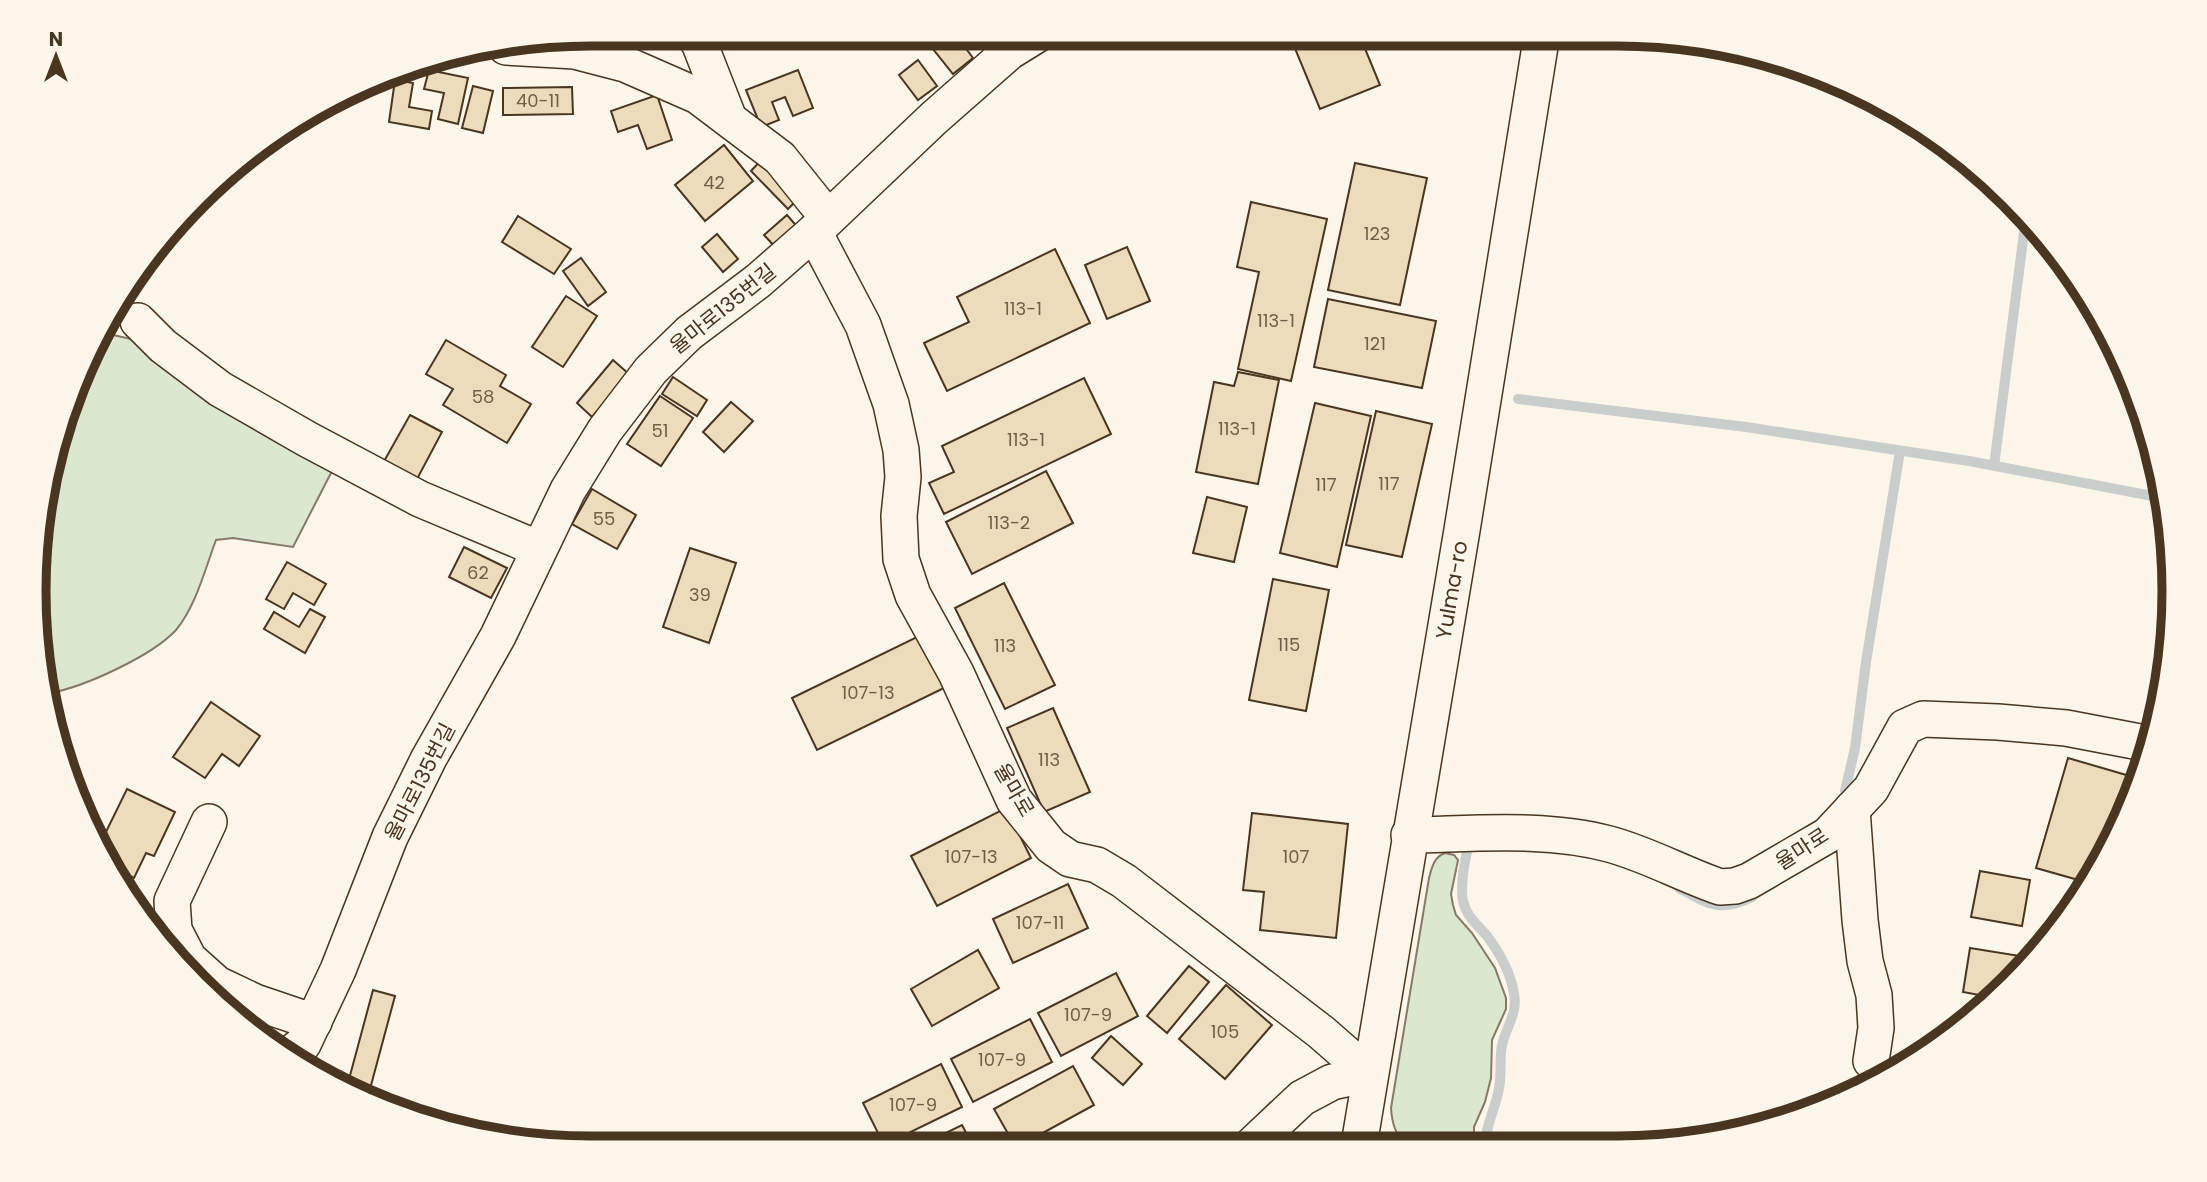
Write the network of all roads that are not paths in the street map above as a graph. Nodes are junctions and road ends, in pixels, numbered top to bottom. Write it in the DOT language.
graph roads {
  1 [pos="700,46"];
  2 [pos="1020,46"];
  3 [pos="1540,46"];
  4 [pos="535,49"];
  5 [pos="729,119"];
  6 [pos="821,225"];
  7 [pos="138,321"];
  8 [pos="539,549"];
  9 [pos="2140,742"];
  10 [pos="1852,809"];
  11 [pos="209,822"];
  12 [pos="1409,835"];
  13 [pos="188,958"];
  14 [pos="190,961"];
  15 [pos="304,1048"];
  16 [pos="1871,1060"];
  17 [pos="1369,1074"];
  18 [pos="1262,1136"];
  19 [pos="1368,1136"];
  1 -- 5 [label="street"];
  2 -- 6 [label="street, 율마로135번길"];
  3 -- 12 [label="street, Yulma-ro"];
  4 -- 5 [label="street"];
  5 -- 6 [label="street"];
  6 -- 8 [label="street, 율마로135번길"];
  6 -- 17 [label="street, 율마로"];
  7 -- 8 [label="street"];
  8 -- 15 [label="street, 율마로135번길"];
  9 -- 10 [label="street, 율마로"];
  10 -- 12 [label="street, 율마로"];
  10 -- 16 [label="street"];
  11 -- 13 [label="street, 율마로135번길"];
  12 -- 17 [label="street, Yulma-ro"];
  14 -- 15 [label="street, 율마로135번길"];
  17 -- 18 [label="street"];
  17 -- 19 [label="street, Yulma-ro"];
}
